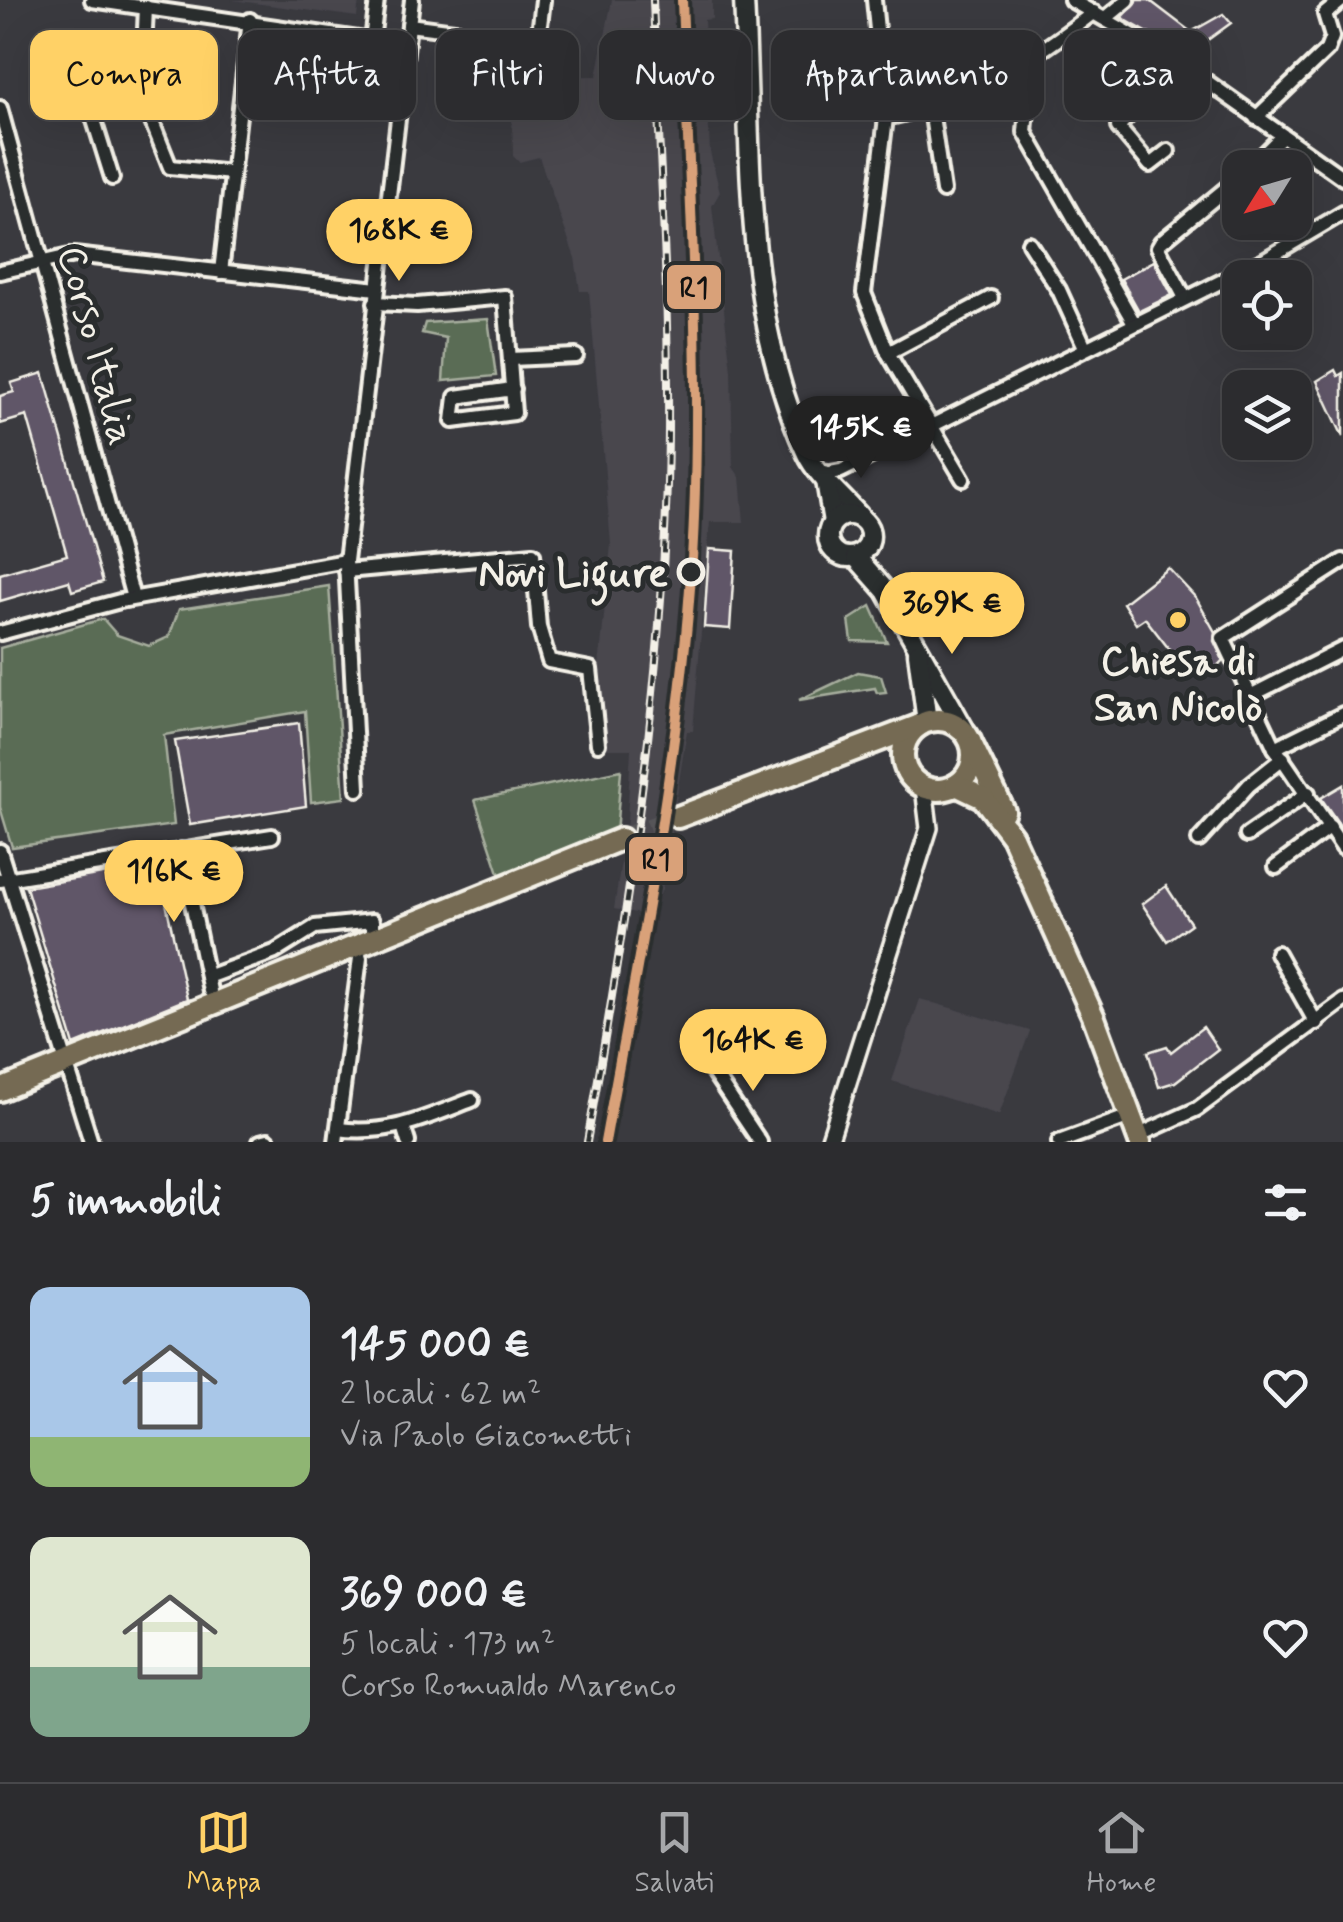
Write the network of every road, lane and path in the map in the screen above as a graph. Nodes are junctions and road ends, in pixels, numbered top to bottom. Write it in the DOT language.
graph roads {
  1 [pos="92,0"];
  2 [pos="377,0"];
  3 [pos="412,0"];
  4 [pos="543,0"];
  5 [pos="744,0"];
  6 [pos="874,0"];
  7 [pos="1070,0"];
  8 [pos="1128,0"];
  9 [pos="1342,0"];
  10 [pos="146,7"];
  11 [pos="1100,16"];
  12 [pos="250,20"];
  13 [pos="409,25"];
  14 [pos="145,30"];
  15 [pos="305,30"];
  16 [pos="373,30"];
  17 [pos="407,30"];
  18 [pos="877,30"];
  19 [pos="1124,30"];
  20 [pos="1044,52"];
  21 [pos="1210,85"];
  22 [pos="0,108"];
  23 [pos="1256,118"];
  24 [pos="94,120"];
  25 [pos="151,120"];
  26 [pos="395,120"];
  27 [pos="886,120"];
  28 [pos="933,120"];
  29 [pos="1027,120"];
  30 [pos="1125,120"];
  31 [pos="1282,136"];
  32 [pos="1268,150"];
  33 [pos="1168,151"];
  34 [pos="232,173"];
  35 [pos="112,178"];
  36 [pos="1343,178"];
  37 [pos="942,191"];
  38 [pos="1222,192"];
  39 [pos="1343,212"];
  40 [pos="1029,244"];
  41 [pos="42,260"];
  42 [pos="0,272"];
  43 [pos="221,272"];
  44 [pos="377,288"];
  45 [pos="992,298"];
  46 [pos="1185,298"];
  47 [pos="375,304"];
  48 [pos="1134,323"];
  49 [pos="1085,347"];
  50 [pos="888,353"];
  51 [pos="576,356"];
  52 [pos="511,359"];
  53 [pos="514,389"];
  54 [pos="930,426"];
  55 [pos="825,474"];
  56 [pos="964,479"];
  57 [pos="861,518"];
  58 [pos="833,522"];
  59 [pos="870,542"];
  60 [pos="856,557"];
  61 [pos="1343,562"];
  62 [pos="346,566"];
  63 [pos="886,591"];
  64 [pos="133,598"];
  65 [pos="0,633"];
  66 [pos="917,647"];
  67 [pos="1343,648"];
  68 [pos="1248,696"];
  69 [pos="1343,714"];
  70 [pos="924,723"];
  71 [pos="970,740"];
  72 [pos="598,744"];
  73 [pos="860,746"];
  74 [pos="1279,753"];
  75 [pos="904,758"];
  76 [pos="956,785"];
  77 [pos="924,786"];
  78 [pos="358,790"];
  79 [pos="1308,793"];
  80 [pos="678,817"];
  81 [pos="1330,827"];
  82 [pos="1248,835"];
  83 [pos="272,836"];
  84 [pos="622,839"];
  85 [pos="1199,840"];
  86 [pos="1343,848"];
  87 [pos="0,850"];
  88 [pos="181,850"];
  89 [pos="1026,864"];
  90 [pos="1276,867"];
  91 [pos="4,879"];
  92 [pos="366,935"];
  93 [pos="1277,953"];
  94 [pos="1343,1001"];
  95 [pos="1316,1023"];
  96 [pos="66,1064"];
  97 [pos="711,1069"];
  98 [pos="0,1090"];
  99 [pos="472,1100"];
  100 [pos="403,1126"];
  101 [pos="1136,1131"];
  102 [pos="337,1136"];
  103 [pos="91,1142"];
  104 [pos="408,1142"];
  105 [pos="760,1142"];
  106 [pos="830,1142"];
  107 [pos="1059,1142"];
  1 -- 10 [label="street"];
  2 -- 16 [label="street"];
  3 -- 13 [label="street"];
  4 -- 13 [label="street"];
  5 -- 55 [label="main road"];
  6 -- 18 [label="street"];
  7 -- 11 [label="street"];
  8 -- 11 [label="street"];
  9 -- 23 [label="street"];
  10 -- 12 [label="street"];
  10 -- 14 [label="street"];
  11 -- 19 [label="street"];
  11 -- 20 [label="street"];
  12 -- 15 [label="street"];
  12 -- 34 [label="street"];
  13 -- 17 [label="street"];
  21 -- 23 [label="street"];
  22 -- 41 [label="street, Corso Italia"];
  23 -- 31 [label="street"];
  24 -- 35 [label="street"];
  25 -- 34 [label="street"];
  26 -- 44 [label="street"];
  27 -- 50 [label="street"];
  28 -- 37 [label="street"];
  29 -- 48 [label="street"];
  30 -- 33 [label="street"];
  31 -- 32 [label="street"];
  31 -- 36 [label="street"];
  34 -- 43 [label="street"];
  38 -- 46 [label="street"];
  39 -- 46 [label="street"];
  40 -- 49 [label="street"];
  41 -- 42 [label="street"];
  41 -- 43 [label="street"];
  41 -- 64 [label="street, Corso Italia"];
  43 -- 44 [label="street"];
  44 -- 47 [label="street"];
  45 -- 50 [label="street"];
  46 -- 48 [label="street"];
  47 -- 52 [label="street"];
  47 -- 62 [label="street"];
  48 -- 49 [label="street"];
  49 -- 54 [label="street"];
  50 -- 54 [label="street"];
  51 -- 52 [label="street"];
  52 -- 53 [label="street"];
  53 -- 53 [label="street"];
  54 -- 55 [label="street"];
  54 -- 56 [label="street"];
  55 -- 57 [label="main road"];
  55 -- 58 [label="main road"];
  57 -- 58 [label="main road"];
  57 -- 59 [label="main road"];
  58 -- 60 [label="main road"];
  59 -- 60 [label="main road"];
  59 -- 63 [label="main road"];
  60 -- 63 [label="main road"];
  61 -- 68 [label="street"];
  62 -- 64 [label="street"];
  62 -- 72 [label="street"];
  62 -- 78 [label="street"];
  63 -- 66 [label="main road"];
  64 -- 65 [label="street"];
  66 -- 70 [label="main road"];
  66 -- 71 [label="main road"];
  67 -- 68 [label="street"];
  68 -- 74 [label="street"];
  69 -- 74 [label="street"];
  70 -- 71 [label="main road"];
  70 -- 73 [label="main road"];
  70 -- 75 [label="main road"];
  71 -- 76 [label="main road"];
  71 -- 89 [label="main road"];
  73 -- 75 [label="main road"];
  73 -- 80 [label="main road"];
  74 -- 79 [label="street"];
  74 -- 85 [label="street"];
  75 -- 77 [label="main road"];
  76 -- 77 [label="main road"];
  76 -- 89 [label="main road"];
  77 -- 106 [label="street"];
  79 -- 81 [label="street"];
  79 -- 82 [label="street"];
  81 -- 86 [label="street"];
  81 -- 90 [label="street"];
  83 -- 88 [label="street"];
  84 -- 92 [label="main road"];
  87 -- 91 [label="street"];
  88 -- 91 [label="street"];
  88 -- 92 [label="street"];
  89 -- 101 [label="main road"];
  91 -- 96 [label="street"];
  92 -- 96 [label="main road"];
  92 -- 102 [label="street"];
  93 -- 95 [label="street"];
  94 -- 95 [label="street"];
  95 -- 101 [label="street"];
  96 -- 98 [label="main road"];
  96 -- 103 [label="street"];
  97 -- 105 [label="street"];
  99 -- 100 [label="street"];
  100 -- 102 [label="street"];
  100 -- 104 [label="street"];
  101 -- 107 [label="street"];
}
